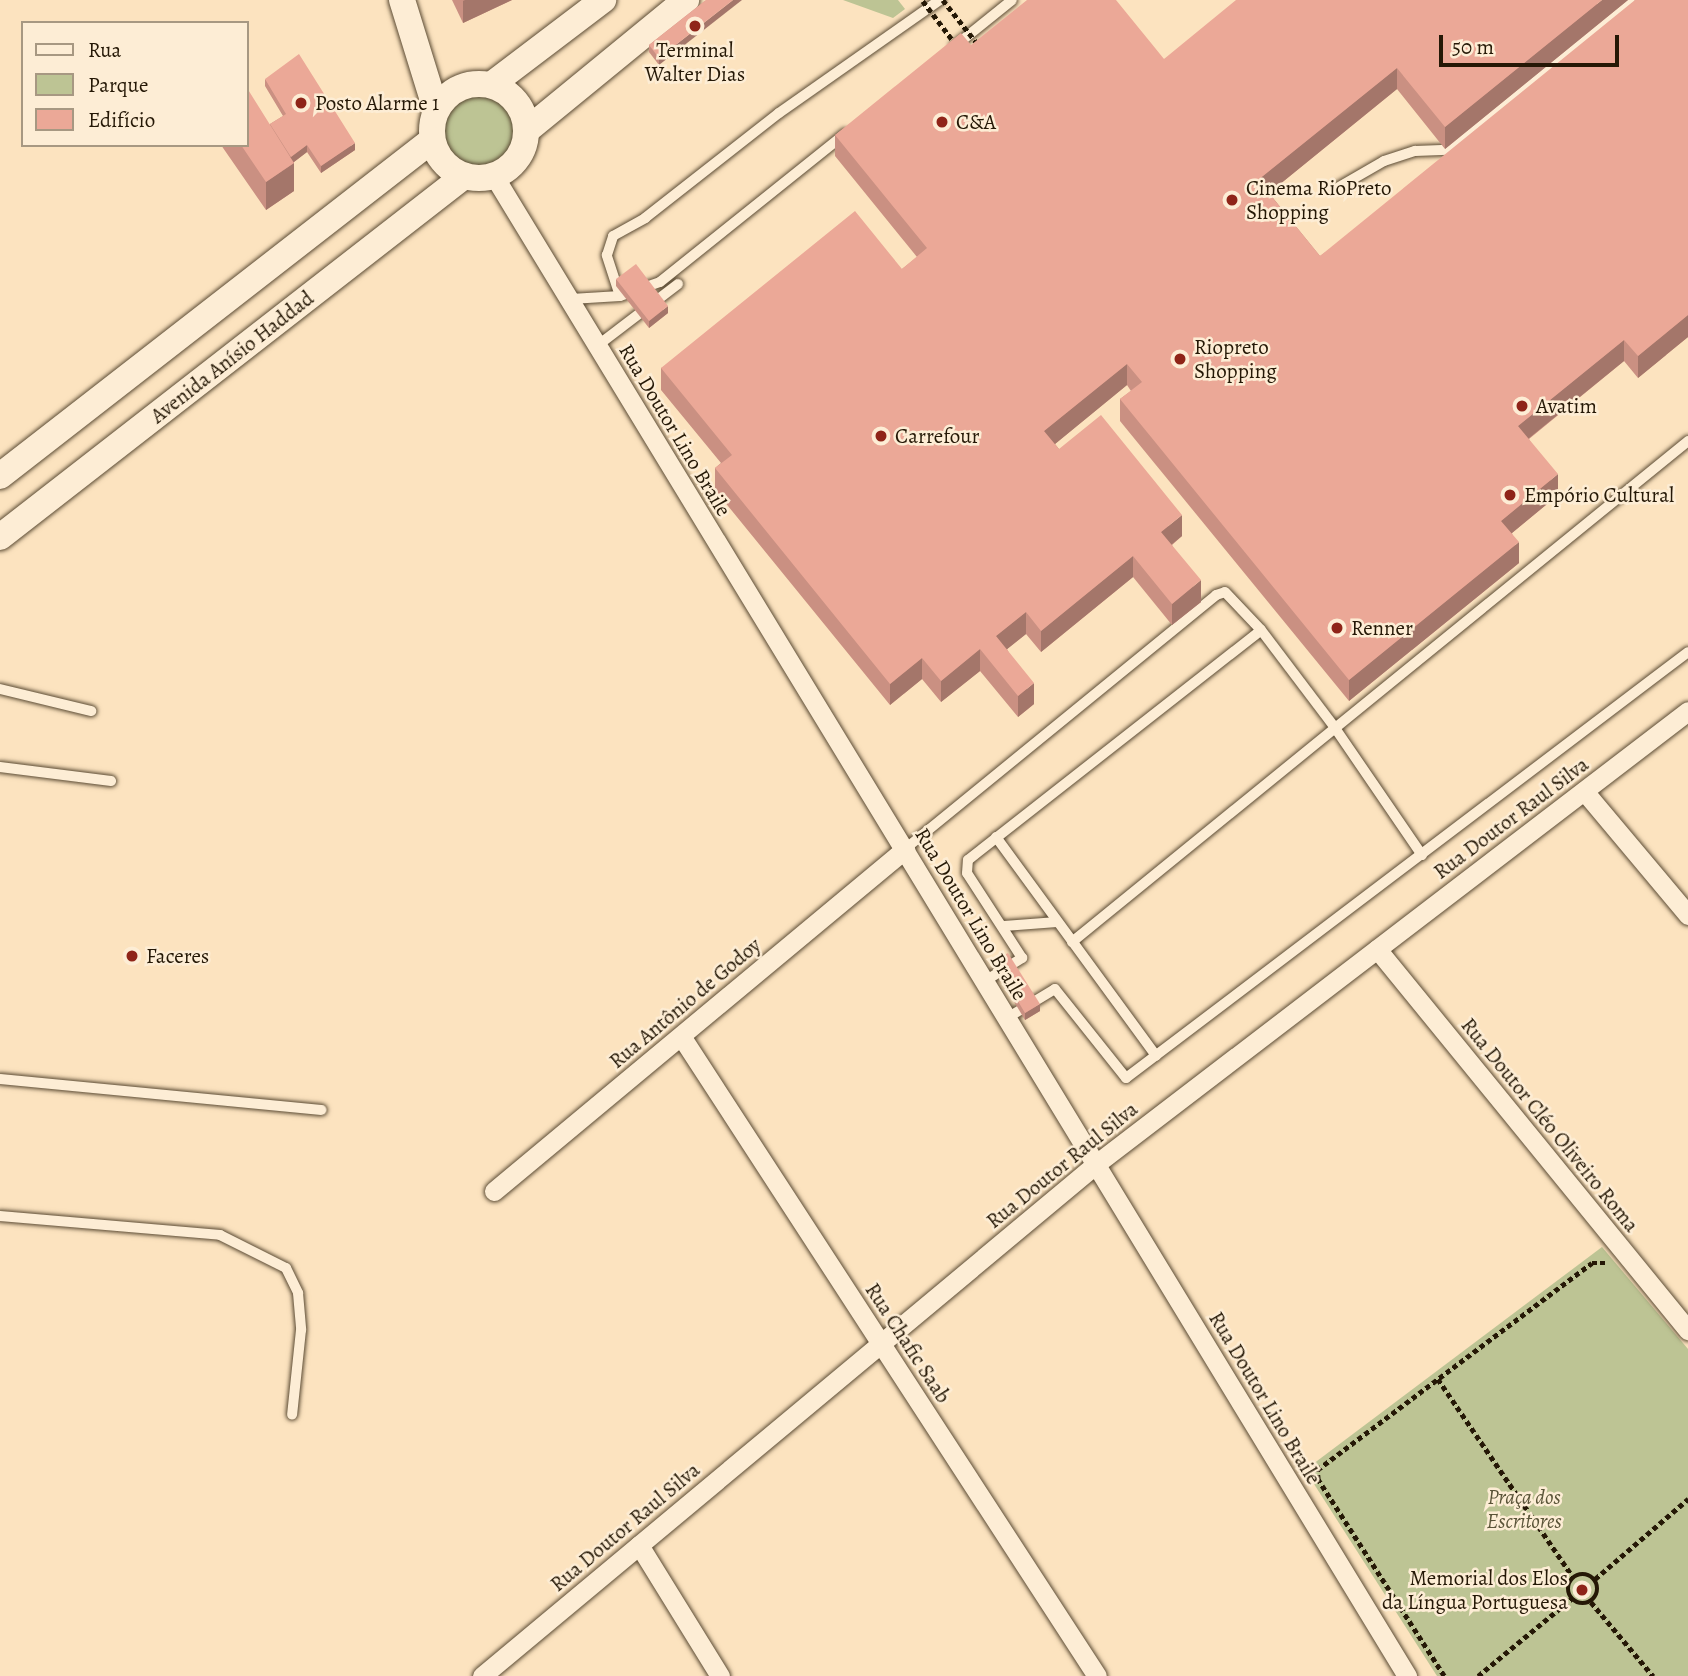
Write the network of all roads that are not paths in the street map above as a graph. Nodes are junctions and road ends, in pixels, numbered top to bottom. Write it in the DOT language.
graph roads {
  1 [pos="402,0"];
  2 [pos="603,0"];
  3 [pos="686,0"];
  4 [pos="942,0"];
  5 [pos="1012,0"];
  6 [pos="1630,0"];
  7 [pos="950,50"];
  8 [pos="491,85"];
  9 [pos="443,102"];
  10 [pos="856,125"];
  11 [pos="526,131"];
  12 [pos="432,140"];
  13 [pos="464,176"];
  14 [pos="494,176"];
  15 [pos="1339,187"];
  16 [pos="678,284"];
  17 [pos="620,296"];
  18 [pos="571,299"];
  19 [pos="597,346"];
  20 [pos="1688,441"];
  21 [pos="0,476"];
  22 [pos="1,535"];
  23 [pos="1261,630"];
  24 [pos="1688,652"];
  25 [pos="0,689"];
  26 [pos="91,711"];
  27 [pos="1688,711"];
  28 [pos="1335,727"];
  29 [pos="0,767"];
  30 [pos="111,781"];
  31 [pos="1584,791"];
  32 [pos="996,837"];
  33 [pos="905,849"];
  34 [pos="1422,855"];
  35 [pos="1688,915"];
  36 [pos="1057,922"];
  37 [pos="1004,926"];
  38 [pos="1072,943"];
  39 [pos="1377,949"];
  40 [pos="985,981"];
  41 [pos="1007,1018"];
  42 [pos="681,1036"];
  43 [pos="1156,1056"];
  44 [pos="0,1079"];
  45 [pos="322,1110"];
  46 [pos="1097,1164"];
  47 [pos="494,1191"];
  48 [pos="0,1216"];
  49 [pos="1688,1329"];
  50 [pos="880,1342"];
  51 [pos="292,1415"];
  52 [pos="639,1545"];
  53 [pos="482,1676"];
  54 [pos="720,1676"];
  55 [pos="1097,1676"];
  56 [pos="1407,1676"];
  1 -- 9 [label="main road"];
  2 -- 8 [label="main road"];
  3 -- 11 [label="main road"];
  4 -- 17 [label="lane"];
  5 -- 7 [label="lane"];
  6 -- 15 [label="lane"];
  8 -- 9 [label="main road"];
  8 -- 11 [label="main road"];
  9 -- 12 [label="main road"];
  10 -- 17 [label="lane"];
  11 -- 14 [label="main road"];
  12 -- 13 [label="main road"];
  12 -- 21 [label="main road"];
  13 -- 14 [label="main road"];
  13 -- 22 [label="main road, Avenida Anísio Haddad"];
  14 -- 18 [label="street, Rua Doutor Lino Braile"];
  16 -- 19 [label="lane"];
  17 -- 18 [label="lane"];
  18 -- 19 [label="street, Rua Doutor Lino Braile"];
  19 -- 33 [label="street, Rua Doutor Lino Braile"];
  20 -- 28 [label="lane"];
  23 -- 28 [label="lane"];
  23 -- 32 [label="lane"];
  23 -- 33 [label="lane"];
  24 -- 34 [label="lane"];
  25 -- 26 [label="lane"];
  27 -- 31 [label="street, Rua Doutor Raul Silva"];
  28 -- 34 [label="lane"];
  28 -- 38 [label="lane"];
  29 -- 30 [label="lane"];
  31 -- 35 [label="street"];
  31 -- 39 [label="street, Rua Doutor Raul Silva"];
  32 -- 36 [label="lane"];
  32 -- 37 [label="lane"];
  33 -- 40 [label="street, Rua Doutor Lino Braile"];
  33 -- 42 [label="street, Rua Antônio de Godoy"];
  34 -- 43 [label="lane"];
  36 -- 37 [label="lane"];
  36 -- 38 [label="lane"];
  37 -- 40 [label="lane"];
  38 -- 43 [label="lane"];
  39 -- 46 [label="street, Rua Doutor Raul Silva"];
  39 -- 49 [label="street, Rua Doutor Cléo Oliveiro Roma"];
  40 -- 41 [label="street, Rua Doutor Lino Braile"];
  41 -- 43 [label="lane"];
  41 -- 46 [label="street, Rua Doutor Lino Braile"];
  42 -- 47 [label="street, Rua Antônio de Godoy"];
  42 -- 50 [label="street, Rua Chafic Saab"];
  44 -- 45 [label="lane"];
  46 -- 50 [label="street, Rua Doutor Raul Silva"];
  46 -- 56 [label="street, Rua Doutor Lino Braile"];
  48 -- 51 [label="lane"];
  50 -- 52 [label="street, Rua Doutor Raul Silva"];
  50 -- 55 [label="street, Rua Chafic Saab"];
  52 -- 53 [label="street, Rua Doutor Raul Silva"];
  52 -- 54 [label="street"];
}
